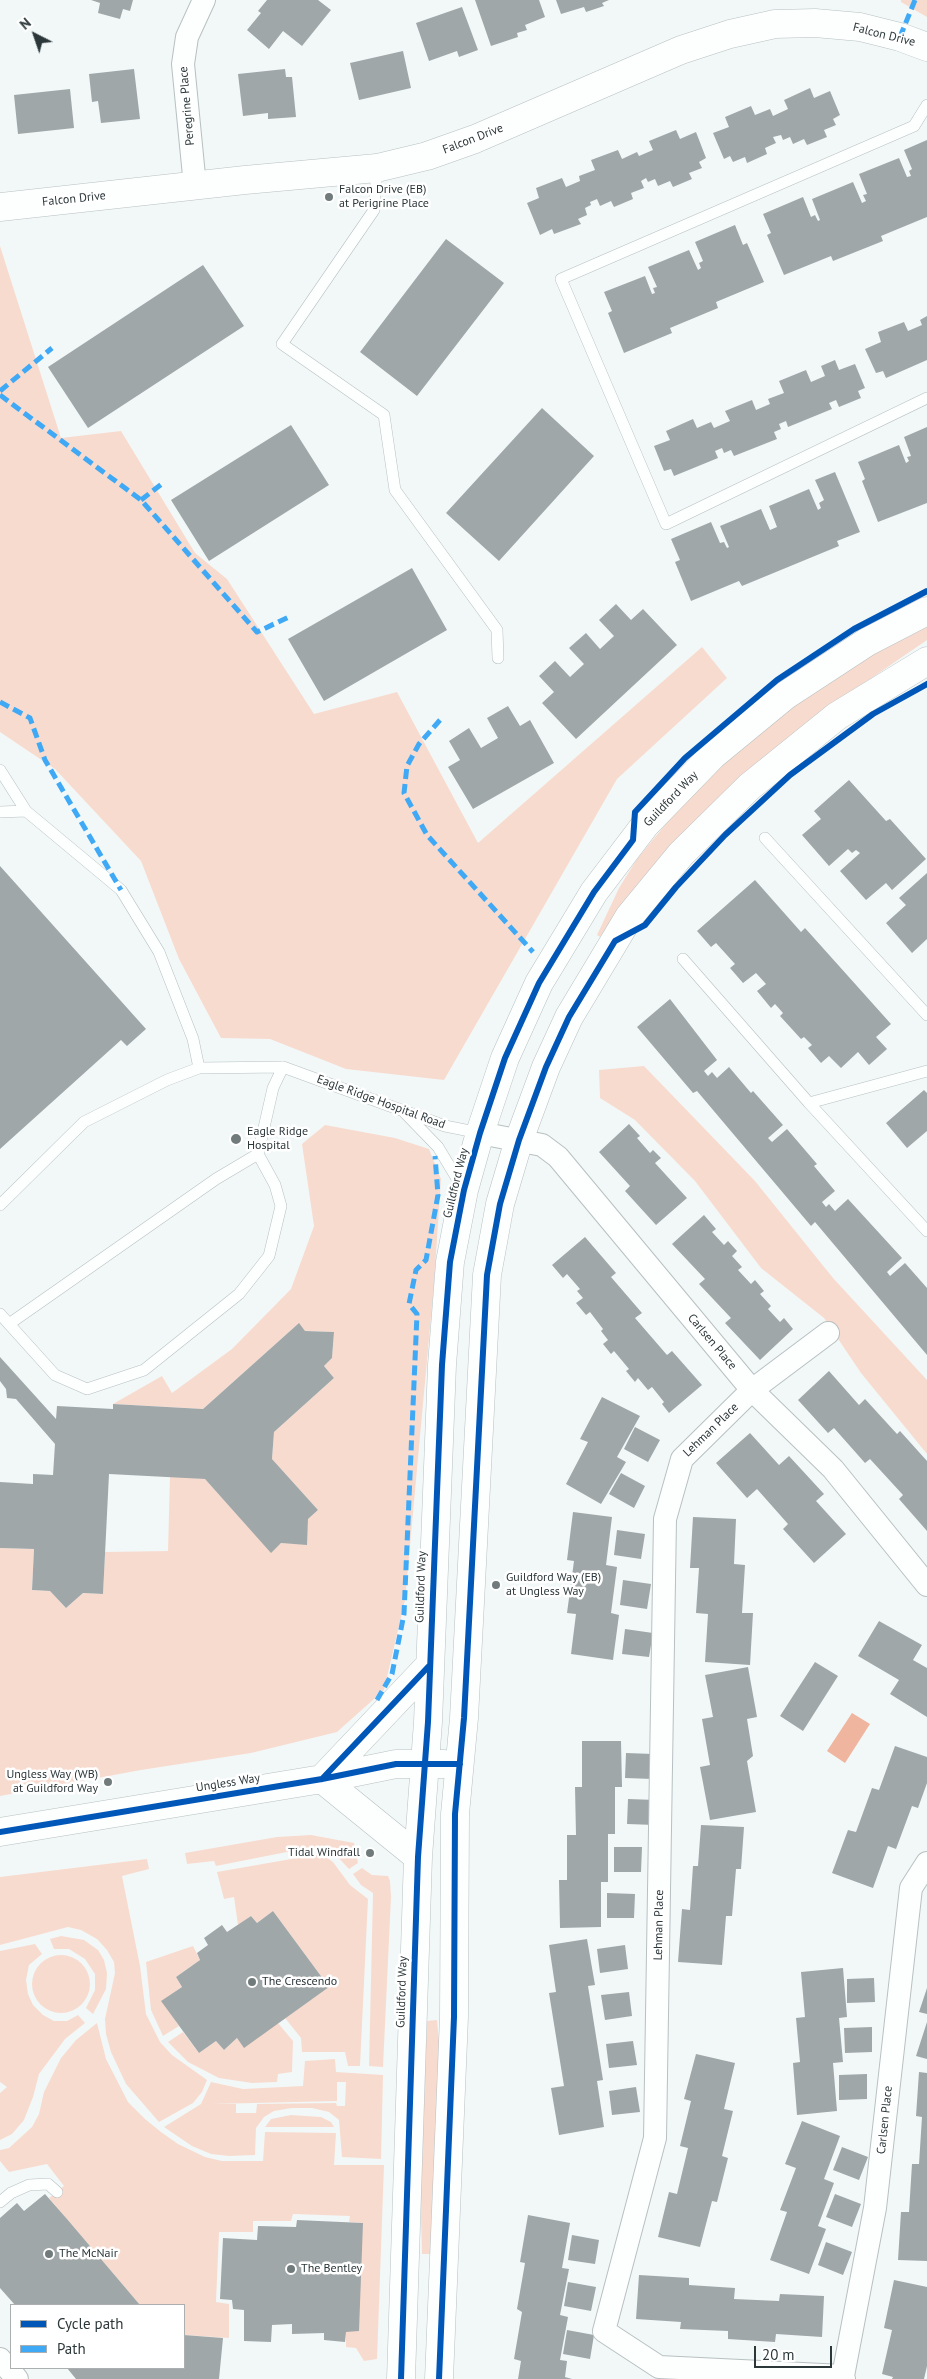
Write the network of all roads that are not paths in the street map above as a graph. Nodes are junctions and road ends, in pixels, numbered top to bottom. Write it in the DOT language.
graph roads {
  1 [pos="204,0"];
  2 [pos="927,47"];
  3 [pos="927,104"];
  4 [pos="377,168"];
  5 [pos="195,186"];
  6 [pos="0,207"];
  7 [pos="927,398"];
  8 [pos="927,611"];
  9 [pos="498,658"];
  10 [pos="927,661"];
  11 [pos="0,770"];
  12 [pos="26,811"];
  13 [pos="0,812"];
  14 [pos="765,838"];
  15 [pos="683,959"];
  16 [pos="927,1015"];
  17 [pos="283,1067"];
  18 [pos="199,1068"];
  19 [pos="927,1071"];
  20 [pos="809,1103"];
  21 [pos="402,1110"];
  22 [pos="480,1133"];
  23 [pos="519,1140"];
  24 [pos="258,1154"];
  25 [pos="464,1190"];
  26 [pos="0,1205"];
  27 [pos="927,1231"];
  28 [pos="0,1314"];
  29 [pos="9,1324"];
  30 [pos="828,1333"];
  31 [pos="752,1390"];
  32 [pos="927,1586"];
  33 [pos="429,1666"];
  34 [pos="425,1764"];
  35 [pos="460,1764"];
  36 [pos="322,1779"];
  37 [pos="0,1832"];
  38 [pos="418,1857"];
  39 [pos="927,1863"];
  40 [pos="58,2192"];
  41 [pos="0,2202"];
  42 [pos="0,2359"];
  43 [pos="844,2378"];
  44 [pos="17,2379"];
  45 [pos="401,2379"];
  46 [pos="439,2379"];
  1 -- 5 [label="street, Peregrine Place"];
  2 -- 4 [label="main road, Falcon Drive"];
  3 -- 7 [label="lane"];
  4 -- 5 [label="main road, Falcon Drive"];
  4 -- 9 [label="lane"];
  5 -- 6 [label="main road, Falcon Drive"];
  8 -- 22 [label="main road, Guildford Way"];
  10 -- 23 [label="main road"];
  11 -- 12 [label="lane"];
  12 -- 13 [label="lane"];
  12 -- 18 [label="lane"];
  14 -- 16 [label="lane"];
  15 -- 20 [label="lane"];
  17 -- 18 [label="lane, Eagle Ridge Hospital Road"];
  17 -- 21 [label="lane, Eagle Ridge Hospital Road"];
  17 -- 24 [label="lane"];
  18 -- 26 [label="lane, Eagle Ridge Hospital Road"];
  19 -- 20 [label="lane"];
  20 -- 27 [label="lane"];
  21 -- 22 [label="lane, Eagle Ridge Hospital Road"];
  21 -- 25 [label="lane"];
  22 -- 23 [label="street, Carlsen Place"];
  22 -- 25 [label="main road, Guildford Way"];
  23 -- 31 [label="street, Carlsen Place"];
  23 -- 35 [label="main road"];
  24 -- 29 [label="lane"];
  24 -- 29 [label="lane"];
  25 -- 33 [label="main road, Guildford Way"];
  28 -- 29 [label="lane"];
  30 -- 31 [label="street, Lehman Place"];
  31 -- 32 [label="street, Carlsen Place"];
  31 -- 43 [label="street, Lehman Place"];
  33 -- 34 [label="main road, Guildford Way"];
  33 -- 36 [label="main road"];
  34 -- 35 [label="main road, Ungless Way"];
  34 -- 36 [label="main road, Ungless Way"];
  34 -- 38 [label="main road, Guildford Way"];
  35 -- 46 [label="main road"];
  36 -- 37 [label="main road, Ungless Way"];
  36 -- 38 [label="main road"];
  38 -- 45 [label="main road, Guildford Way"];
  39 -- 43 [label="street, Carlsen Place"];
  40 -- 41 [label="lane"];
  42 -- 44 [label="street"];
}
